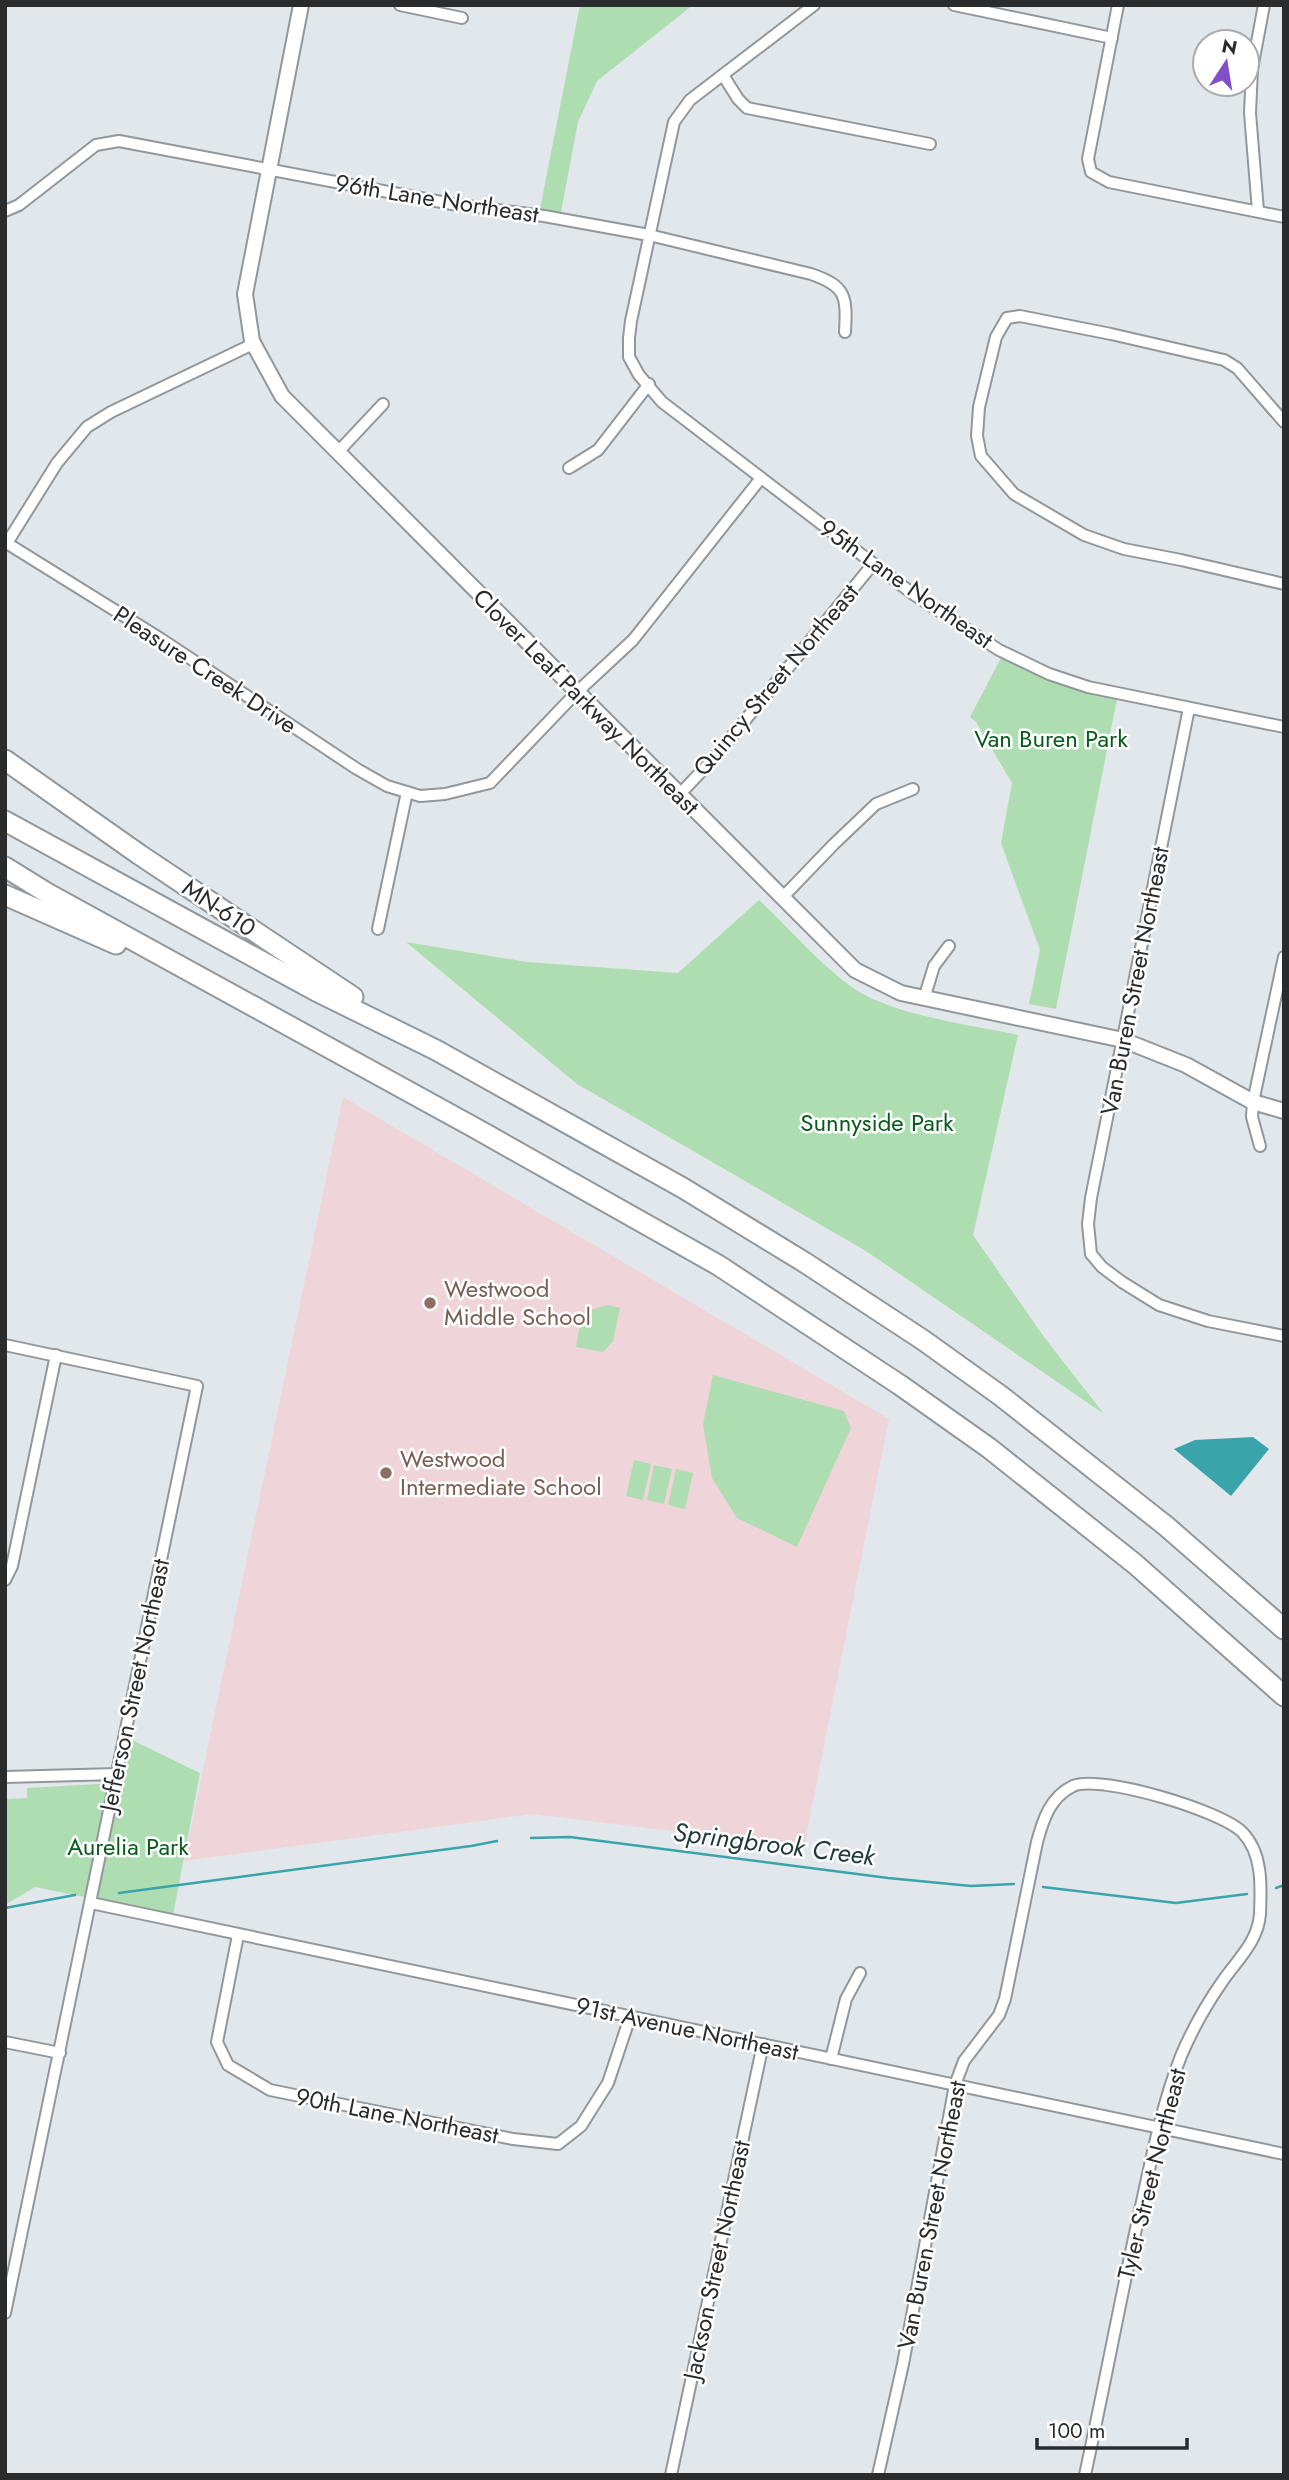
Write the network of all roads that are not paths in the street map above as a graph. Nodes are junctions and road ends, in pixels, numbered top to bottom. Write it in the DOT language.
graph roads {
  1 [pos="301,5"];
  2 [pos="400,5"];
  3 [pos="814,5"];
  4 [pos="954,5"];
  5 [pos="1118,5"];
  6 [pos="1264,5"];
  7 [pos="972,7"];
  8 [pos="463,18"];
  9 [pos="1112,38"];
  10 [pos="723,75"];
  11 [pos="930,144"];
  12 [pos="269,169"];
  13 [pos="5,211"];
  14 [pos="1258,211"];
  15 [pos="1284,217"];
  16 [pos="649,235"];
  17 [pos="845,332"];
  18 [pos="253,344"];
  19 [pos="649,384"];
  20 [pos="383,404"];
  21 [pos="1284,422"];
  22 [pos="338,452"];
  23 [pos="569,468"];
  24 [pos="761,478"];
  25 [pos="1142,541"];
  26 [pos="6,542"];
  27 [pos="1156,555"];
  28 [pos="873,564"];
  29 [pos="1284,584"];
  30 [pos="576,693"];
  31 [pos="1189,708"];
  32 [pos="1284,727"];
  33 [pos="5,760"];
  34 [pos="913,789"];
  35 [pos="407,792"];
  36 [pos="678,796"];
  37 [pos="5,821"];
  38 [pos="5,867"];
  39 [pos="5,875"];
  40 [pos="47,893"];
  41 [pos="5,895"];
  42 [pos="782,898"];
  43 [pos="378,929"];
  44 [pos="948,946"];
  45 [pos="1284,957"];
  46 [pos="239,998"];
  47 [pos="923,999"];
  48 [pos="1123,1040"];
  49 [pos="436,1051"];
  50 [pos="1253,1102"];
  51 [pos="1284,1111"];
  52 [pos="1260,1146"];
  53 [pos="1284,1336"];
  54 [pos="5,1345"];
  55 [pos="56,1355"];
  56 [pos="5,1580"];
  57 [pos="1284,1629"];
  58 [pos="1284,1696"];
  59 [pos="117,1774"];
  60 [pos="5,1777"];
  61 [pos="1225,1820"];
  62 [pos="91,1903"];
  63 [pos="238,1935"];
  64 [pos="860,1973"];
  65 [pos="630,2017"];
  66 [pos="5,2042"];
  67 [pos="763,2044"];
  68 [pos="60,2053"];
  69 [pos="831,2059"];
  70 [pos="955,2085"];
  71 [pos="1158,2128"];
  72 [pos="1284,2154"];
  73 [pos="5,2313"];
  74 [pos="671,2475"];
  75 [pos="878,2475"];
  76 [pos="1086,2475"];
  1 -- 12 [label="street, Clover Leaf Parkway Northeast"];
  2 -- 8 [label="street"];
  3 -- 10 [label="street, 95th Lane Northeast"];
  4 -- 7 [label="street"];
  5 -- 9 [label="street"];
  6 -- 14 [label="street"];
  7 -- 9 [label="street"];
  9 -- 14 [label="street"];
  10 -- 11 [label="street"];
  10 -- 16 [label="street, 95th Lane Northeast"];
  12 -- 13 [label="street, 96th Lane Northeast"];
  12 -- 16 [label="street, 96th Lane Northeast"];
  12 -- 18 [label="street, Clover Leaf Parkway Northeast"];
  14 -- 15 [label="street"];
  16 -- 17 [label="street, 96th Lane Northeast"];
  16 -- 19 [label="street, 95th Lane Northeast"];
  18 -- 22 [label="street, Clover Leaf Parkway Northeast"];
  18 -- 26 [label="street"];
  19 -- 23 [label="street"];
  19 -- 24 [label="street, 95th Lane Northeast"];
  20 -- 22 [label="street"];
  21 -- 27 [label="street"];
  22 -- 30 [label="street, Clover Leaf Parkway Northeast"];
  24 -- 28 [label="street, 95th Lane Northeast"];
  24 -- 30 [label="street, Pleasure Creek Drive"];
  25 -- 27 [label="street"];
  26 -- 35 [label="street, Pleasure Creek Drive"];
  27 -- 29 [label="street"];
  28 -- 31 [label="street, 95th Lane Northeast"];
  28 -- 36 [label="street, Quincy Street Northeast"];
  30 -- 35 [label="street, Pleasure Creek Drive"];
  30 -- 36 [label="street, Clover Leaf Parkway Northeast"];
  31 -- 32 [label="street, 95th Lane Northeast"];
  31 -- 48 [label="street, Van Buren Street Northeast"];
  33 -- 49 [label="highway, MN-610"];
  34 -- 42 [label="street"];
  35 -- 43 [label="street"];
  36 -- 42 [label="street, Clover Leaf Parkway Northeast"];
  37 -- 49 [label="highway"];
  38 -- 40 [label="highway"];
  39 -- 40 [label="highway"];
  40 -- 46 [label="highway"];
  41 -- 46 [label="highway"];
  42 -- 47 [label="street, Clover Leaf Parkway Northeast"];
  44 -- 47 [label="street"];
  45 -- 50 [label="street"];
  46 -- 58 [label="highway"];
  47 -- 48 [label="street, Clover Leaf Parkway Northeast"];
  48 -- 50 [label="street, Clover Leaf Parkway Northeast"];
  48 -- 53 [label="street, Van Buren Street Northeast"];
  49 -- 57 [label="highway"];
  50 -- 51 [label="street, Clover Leaf Parkway Northeast"];
  50 -- 52 [label="street"];
  54 -- 55 [label="street"];
  55 -- 56 [label="street"];
  55 -- 59 [label="street, Jefferson Street Northeast"];
  59 -- 60 [label="street"];
  59 -- 62 [label="street, Jefferson Street Northeast"];
  61 -- 70 [label="street, Van Buren Street Northeast"];
  61 -- 71 [label="street, Tyler Street Northeast"];
  62 -- 63 [label="street, 91st Avenue Northeast"];
  62 -- 68 [label="street, Jefferson Street Northeast"];
  63 -- 65 [label="street, 91st Avenue Northeast"];
  63 -- 65 [label="street, 90th Lane Northeast"];
  64 -- 69 [label="street"];
  65 -- 67 [label="street, 91st Avenue Northeast"];
  66 -- 68 [label="street"];
  67 -- 69 [label="street, 91st Avenue Northeast"];
  67 -- 74 [label="street, Jackson Street Northeast"];
  68 -- 73 [label="street, Jefferson Street Northeast"];
  69 -- 70 [label="street, 91st Avenue Northeast"];
  70 -- 71 [label="street, 91st Avenue Northeast"];
  70 -- 75 [label="street, Van Buren Street Northeast"];
  71 -- 72 [label="street, 91st Avenue Northeast"];
  71 -- 76 [label="street, Tyler Street Northeast"];
}
